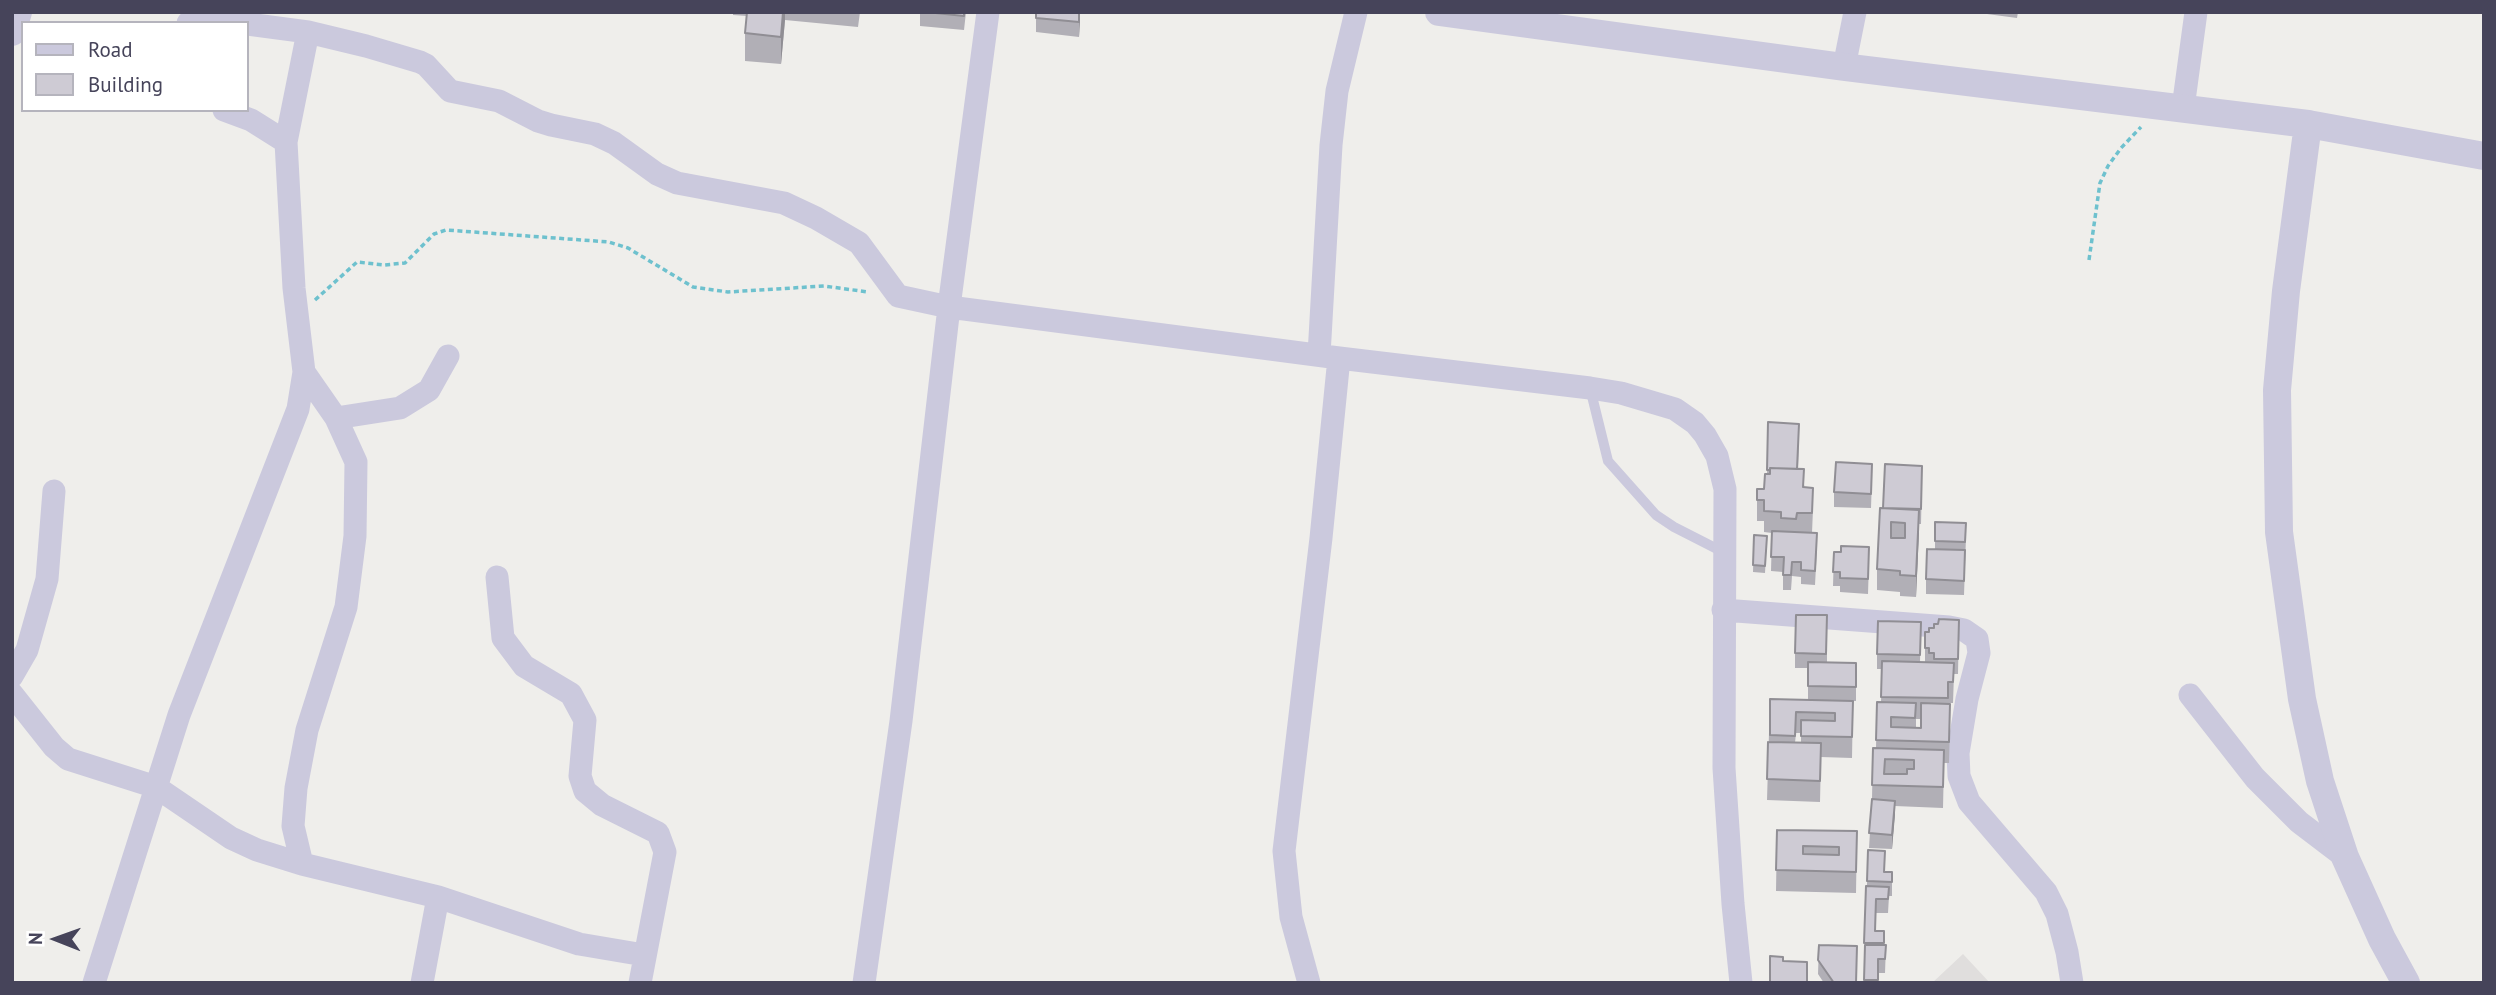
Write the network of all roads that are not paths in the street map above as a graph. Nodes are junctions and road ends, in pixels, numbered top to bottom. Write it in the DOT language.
graph roads {
  1 [pos="18,12"];
  2 [pos="988,12"];
  3 [pos="1356,12"];
  4 [pos="1439,12"];
  5 [pos="1855,12"];
  6 [pos="2196,12"];
  7 [pos="217,18"];
  8 [pos="200,21"];
  9 [pos="1566,21"];
  10 [pos="248,24"];
  11 [pos="13,31"];
  12 [pos="308,32"];
  13 [pos="1844,67"];
  14 [pos="2172,106"];
  15 [pos="249,115"];
  16 [pos="2308,124"];
  17 [pos="286,142"];
  18 [pos="2484,156"];
  19 [pos="949,307"];
  20 [pos="449,356"];
  21 [pos="1329,357"];
  22 [pos="303,372"];
  23 [pos="1590,388"];
  24 [pos="336,418"];
  25 [pos="54,491"];
  26 [pos="1725,553"];
  27 [pos="497,577"];
  28 [pos="1723,610"];
  29 [pos="12,676"];
  30 [pos="12,694"];
  31 [pos="2190,695"];
  32 [pos="156,787"];
  33 [pos="2345,857"];
  34 [pos="302,864"];
  35 [pos="438,897"];
  36 [pos="644,955"];
  37 [pos="94,983"];
  38 [pos="422,983"];
  39 [pos="640,983"];
  40 [pos="864,983"];
  41 [pos="1309,983"];
  42 [pos="1741,983"];
  43 [pos="2072,983"];
  44 [pos="2406,983"];
  1 -- 11 [label="street"];
  2 -- 19 [label="street"];
  3 -- 21 [label="street"];
  4 -- 9 [label="street"];
  5 -- 13 [label="street"];
  6 -- 14 [label="street"];
  7 -- 8 [label="street"];
  9 -- 13 [label="street"];
  10 -- 12 [label="street"];
  12 -- 17 [label="street"];
  12 -- 19 [label="street"];
  13 -- 14 [label="street"];
  14 -- 16 [label="street"];
  15 -- 17 [label="street"];
  16 -- 18 [label="street"];
  16 -- 33 [label="street"];
  17 -- 22 [label="street"];
  19 -- 21 [label="street"];
  19 -- 40 [label="street"];
  20 -- 24 [label="street"];
  21 -- 23 [label="street"];
  21 -- 41 [label="street"];
  22 -- 24 [label="street"];
  22 -- 32 [label="street"];
  23 -- 26 [label="lane"];
  23 -- 26 [label="street"];
  24 -- 34 [label="street"];
  25 -- 29 [label="street"];
  26 -- 28 [label="street"];
  27 -- 36 [label="street"];
  28 -- 42 [label="street"];
  28 -- 43 [label="street"];
  30 -- 32 [label="street"];
  31 -- 33 [label="street"];
  32 -- 34 [label="street"];
  32 -- 37 [label="street"];
  33 -- 44 [label="street"];
  34 -- 35 [label="street"];
  35 -- 36 [label="street"];
  35 -- 38 [label="street"];
  36 -- 39 [label="street"];
}
